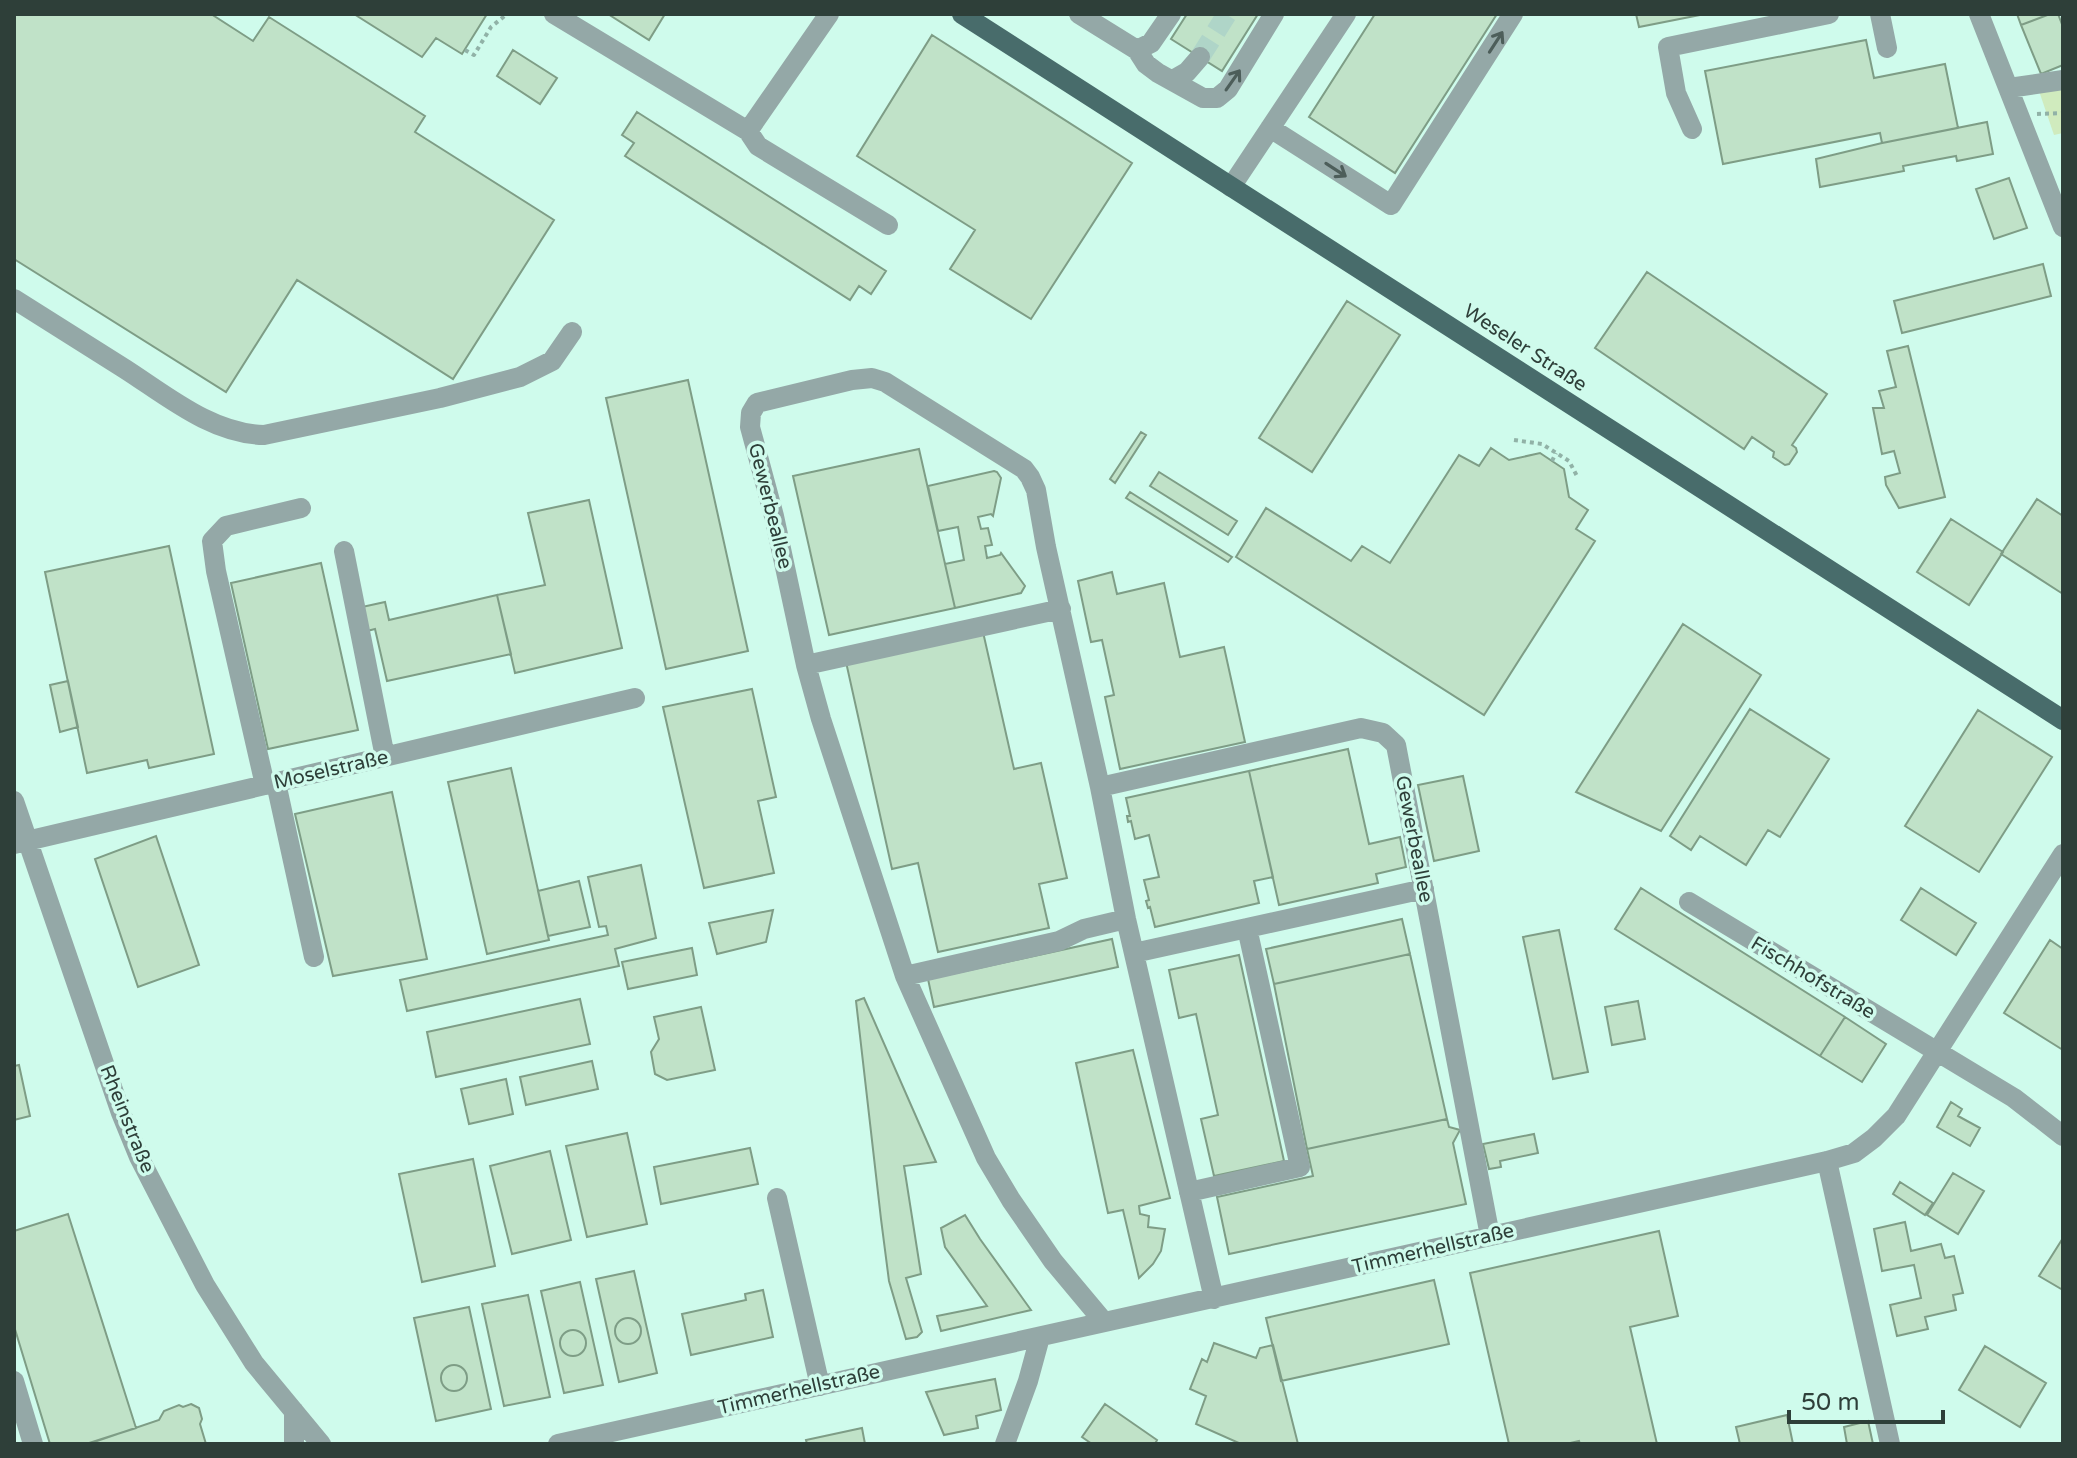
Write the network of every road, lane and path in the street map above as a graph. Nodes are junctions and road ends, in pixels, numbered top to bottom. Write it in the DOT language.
graph roads {
  1 [pos="507,14"];
  2 [pos="554,14"];
  3 [pos="829,14"];
  4 [pos="962,14"];
  5 [pos="1079,14"];
  6 [pos="1146,14"];
  7 [pos="1168,14"];
  8 [pos="1274,14"];
  9 [pos="1346,14"];
  10 [pos="1513,14"];
  11 [pos="1829,14"];
  12 [pos="1880,14"];
  13 [pos="1979,14"];
  14 [pos="1887,48"];
  15 [pos="465,50"];
  16 [pos="1137,50"];
  17 [pos="1200,57"];
  18 [pos="1173,80"];
  19 [pos="2063,80"];
  20 [pos="2009,88"];
  21 [pos="1270,128"];
  22 [pos="1692,129"];
  23 [pos="748,131"];
  24 [pos="1231,187"];
  25 [pos="888,225"];
  26 [pos="2063,227"];
  27 [pos="14,299"];
  28 [pos="572,332"];
  29 [pos="1514,440"];
  30 [pos="1556,453"];
  31 [pos="1552,461"];
  32 [pos="1578,478"];
  33 [pos="301,508"];
  34 [pos="344,551"];
  35 [pos="1061,609"];
  36 [pos="806,665"];
  37 [pos="635,698"];
  38 [pos="2063,720"];
  39 [pos="385,757"];
  40 [pos="271,784"];
  41 [pos="1100,787"];
  42 [pos="14,801"];
  43 [pos="21,843"];
  44 [pos="2063,854"];
  45 [pos="1424,889"];
  46 [pos="1689,902"];
  47 [pos="1126,919"];
  48 [pos="1247,928"];
  49 [pos="1134,953"];
  50 [pos="314,957"];
  51 [pos="905,976"];
  52 [pos="1937,1053"];
  53 [pos="2063,1136"];
  54 [pos="1827,1161"];
  55 [pos="1189,1192"];
  56 [pos="777,1198"];
  57 [pos="1490,1236"];
  58 [pos="1214,1299"];
  59 [pos="1104,1322"];
  60 [pos="1040,1337"];
  61 [pos="14,1381"];
  62 [pos="820,1386"];
  63 [pos="294,1411"];
  64 [pos="33,1444"];
  65 [pos="294,1444"];
  66 [pos="321,1444"];
  67 [pos="558,1444"];
  68 [pos="1005,1444"];
  69 [pos="1890,1444"];
  1 -- 15 [label="path"];
  2 -- 23 [label="street"];
  3 -- 23 [label="street"];
  4 -- 24 [label="main road, Weseler Straße"];
  5 -- 16 [label="street"];
  6 -- 7 [label="street"];
  7 -- 16 [label="street"];
  18 -- 8 [label="street, one-way"];
  9 -- 21 [label="street"];
  21 -- 10 [label="street, one-way"];
  11 -- 22 [label="street"];
  12 -- 14 [label="street"];
  13 -- 20 [label="street"];
  16 -- 18 [label="street"];
  17 -- 18 [label="street"];
  19 -- 20 [label="street"];
  20 -- 26 [label="street"];
  21 -- 24 [label="street"];
  23 -- 25 [label="street"];
  24 -- 38 [label="main road, Weseler Straße"];
  27 -- 28 [label="street"];
  29 -- 30 [label="path"];
  30 -- 31 [label="path"];
  30 -- 32 [label="path"];
  33 -- 40 [label="street"];
  34 -- 39 [label="street"];
  35 -- 36 [label="street"];
  35 -- 36 [label="street, Gewerbeallee"];
  35 -- 41 [label="street, Gewerbeallee"];
  36 -- 51 [label="street, Gewerbeallee"];
  37 -- 39 [label="street, Moselstraße"];
  39 -- 40 [label="street, Moselstraße"];
  40 -- 43 [label="street, Moselstraße"];
  40 -- 50 [label="street"];
  41 -- 45 [label="street, Gewerbeallee"];
  41 -- 47 [label="street, Gewerbeallee"];
  42 -- 43 [label="street, Rheinstraße"];
  43 -- 63 [label="street, Rheinstraße"];
  44 -- 52 [label="street, Timmerhellstraße"];
  45 -- 48 [label="street"];
  45 -- 57 [label="street, Gewerbeallee"];
  46 -- 52 [label="street, Fischhofstraße"];
  47 -- 49 [label="street, Gewerbeallee"];
  47 -- 51 [label="street"];
  48 -- 49 [label="street"];
  48 -- 55 [label="street"];
  49 -- 55 [label="street, Gewerbeallee"];
  51 -- 59 [label="street, Gewerbeallee"];
  52 -- 53 [label="street"];
  52 -- 54 [label="street, Timmerhellstraße"];
  54 -- 57 [label="street, Timmerhellstraße"];
  54 -- 69 [label="street"];
  55 -- 58 [label="street, Gewerbeallee"];
  56 -- 62 [label="street"];
  57 -- 58 [label="street, Timmerhellstraße"];
  58 -- 59 [label="street, Timmerhellstraße"];
  59 -- 60 [label="street, Timmerhellstraße"];
  60 -- 62 [label="street, Timmerhellstraße"];
  60 -- 68 [label="street"];
  61 -- 64 [label="street"];
  62 -- 67 [label="street, Timmerhellstraße"];
  63 -- 65 [label="street"];
  63 -- 66 [label="street, Rheinstraße"];
}
